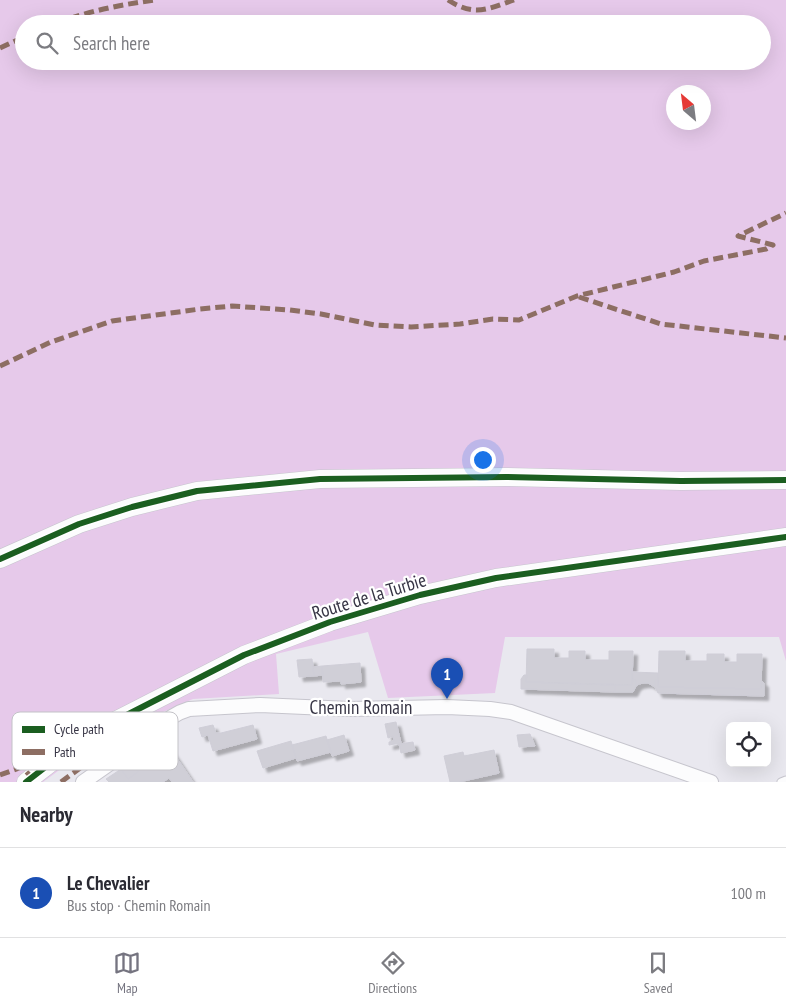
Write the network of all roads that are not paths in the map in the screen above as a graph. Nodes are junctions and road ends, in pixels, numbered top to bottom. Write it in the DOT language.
graph roads {
  1 [pos="786,480"];
  2 [pos="786,536"];
  3 [pos="0,559"];
  4 [pos="132,712"];
  5 [pos="178,712"];
  6 [pos="42,770"];
  7 [pos="100,770"];
  8 [pos="786,780"];
  9 [pos="26,782"];
  10 [pos="83,782"];
  11 [pos="711,782"];
  12 [pos="781,782"];
  1 -- 3 [label="street"];
  2 -- 4 [label="street, Route de la Turbie"];
  5 -- 11 [label="street, Chemin Romain"];
  6 -- 9 [label="street, Route de la Turbie"];
  7 -- 10 [label="street, Chemin Romain"];
  8 -- 12 [label="lane"];
}
